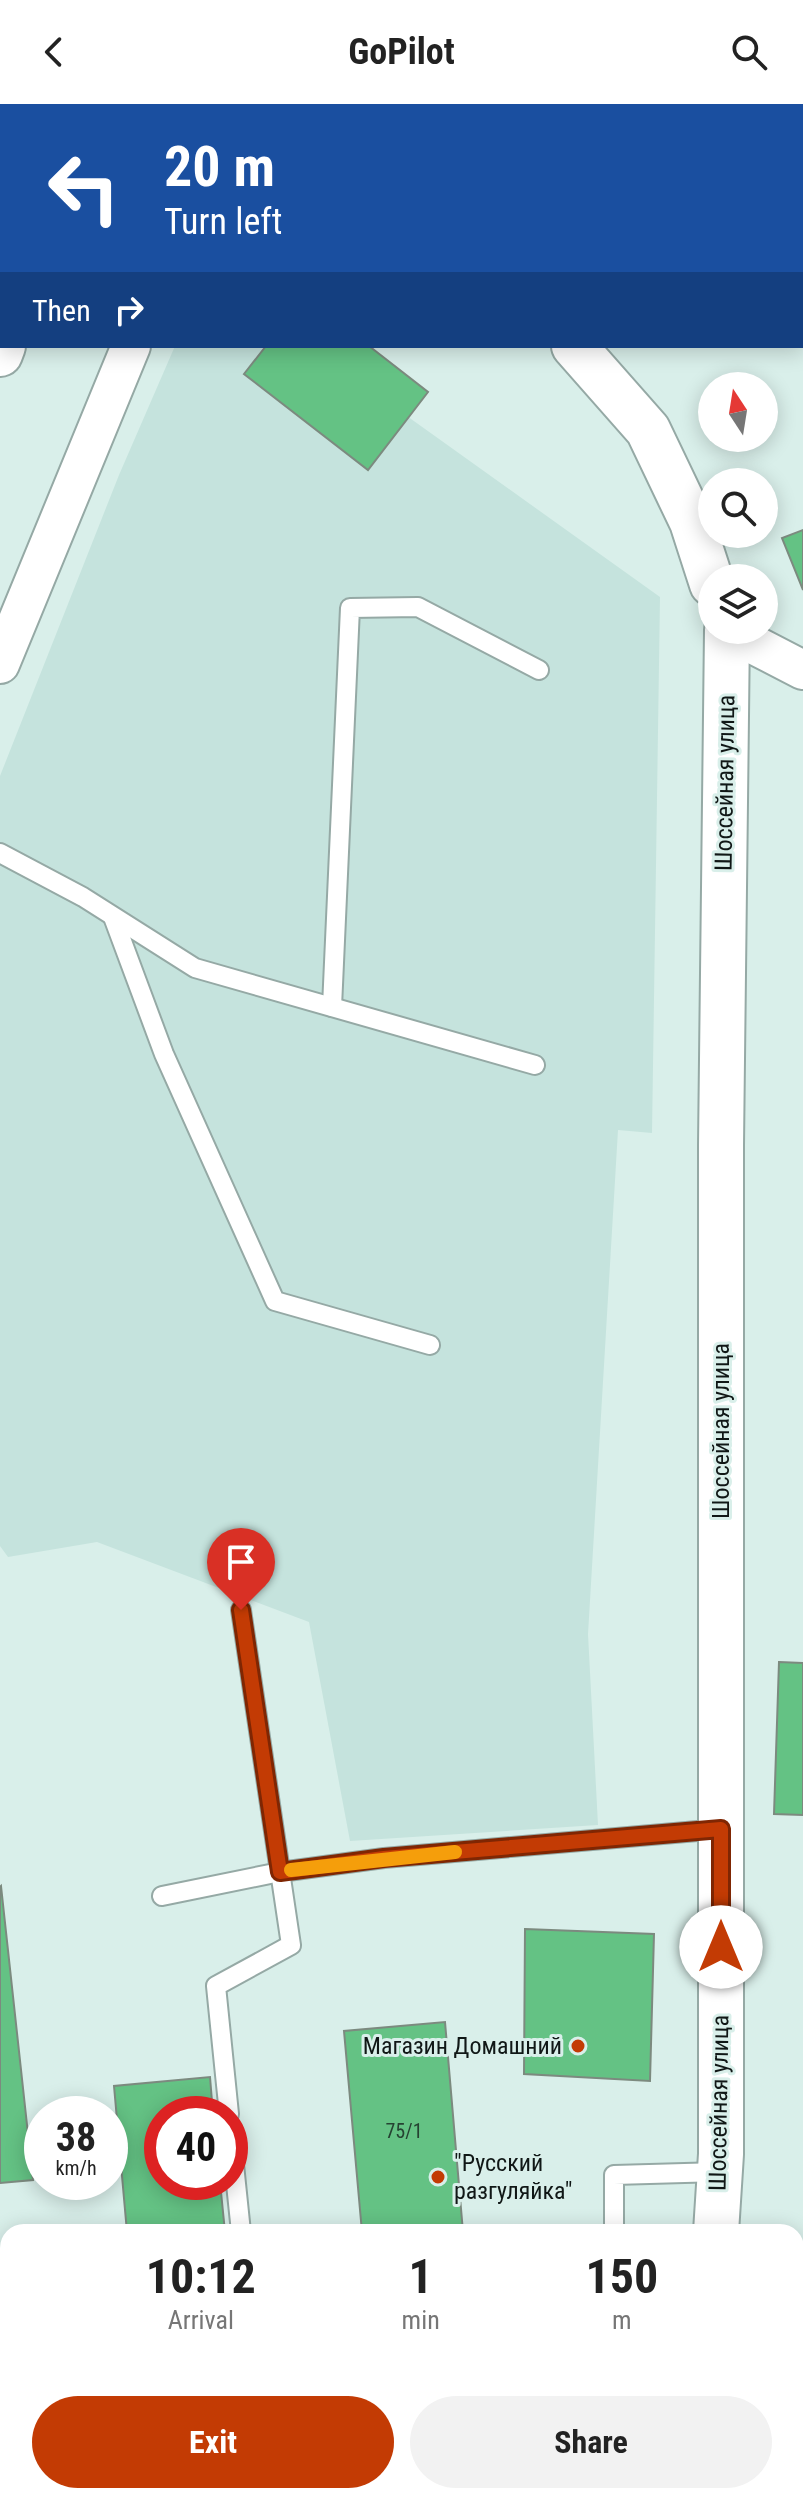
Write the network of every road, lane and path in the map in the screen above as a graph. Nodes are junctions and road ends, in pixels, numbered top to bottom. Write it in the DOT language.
graph roads {
  1 [pos="130,348"];
  2 [pos="576,348"];
  3 [pos="706,564"];
  4 [pos="727,644"];
  5 [pos="754,644"];
  6 [pos="0,664"];
  7 [pos="539,670"];
  8 [pos="803,670"];
  9 [pos="0,853"];
  10 [pos="113,917"];
  11 [pos="332,1007"];
  12 [pos="535,1065"];
  13 [pos="430,1345"];
  14 [pos="241,1610"];
  15 [pos="721,1829"];
  16 [pos="280,1872"];
  17 [pos="162,1896"];
  18 [pos="227,2096"];
  19 [pos="720,2172"];
  20 [pos="238,2200"];
  21 [pos="240,2224"];
  22 [pos="614,2224"];
  23 [pos="717,2224"];
  1 -- 6 [label="street"];
  2 -- 3 [label="street"];
  4 -- 15 [label="street, Шоссейная улица"];
  5 -- 8 [label="street"];
  7 -- 11 [label="lane"];
  9 -- 10 [label="lane"];
  10 -- 11 [label="lane"];
  10 -- 13 [label="lane"];
  11 -- 12 [label="lane"];
  14 -- 16 [label="lane"];
  15 -- 16 [label="lane"];
  15 -- 19 [label="street, Шоссейная улица"];
  16 -- 17 [label="lane"];
  16 -- 18 [label="lane"];
  19 -- 22 [label="lane"];
  19 -- 23 [label="street, Шоссейная улица"];
  20 -- 21 [label="lane"];
}
